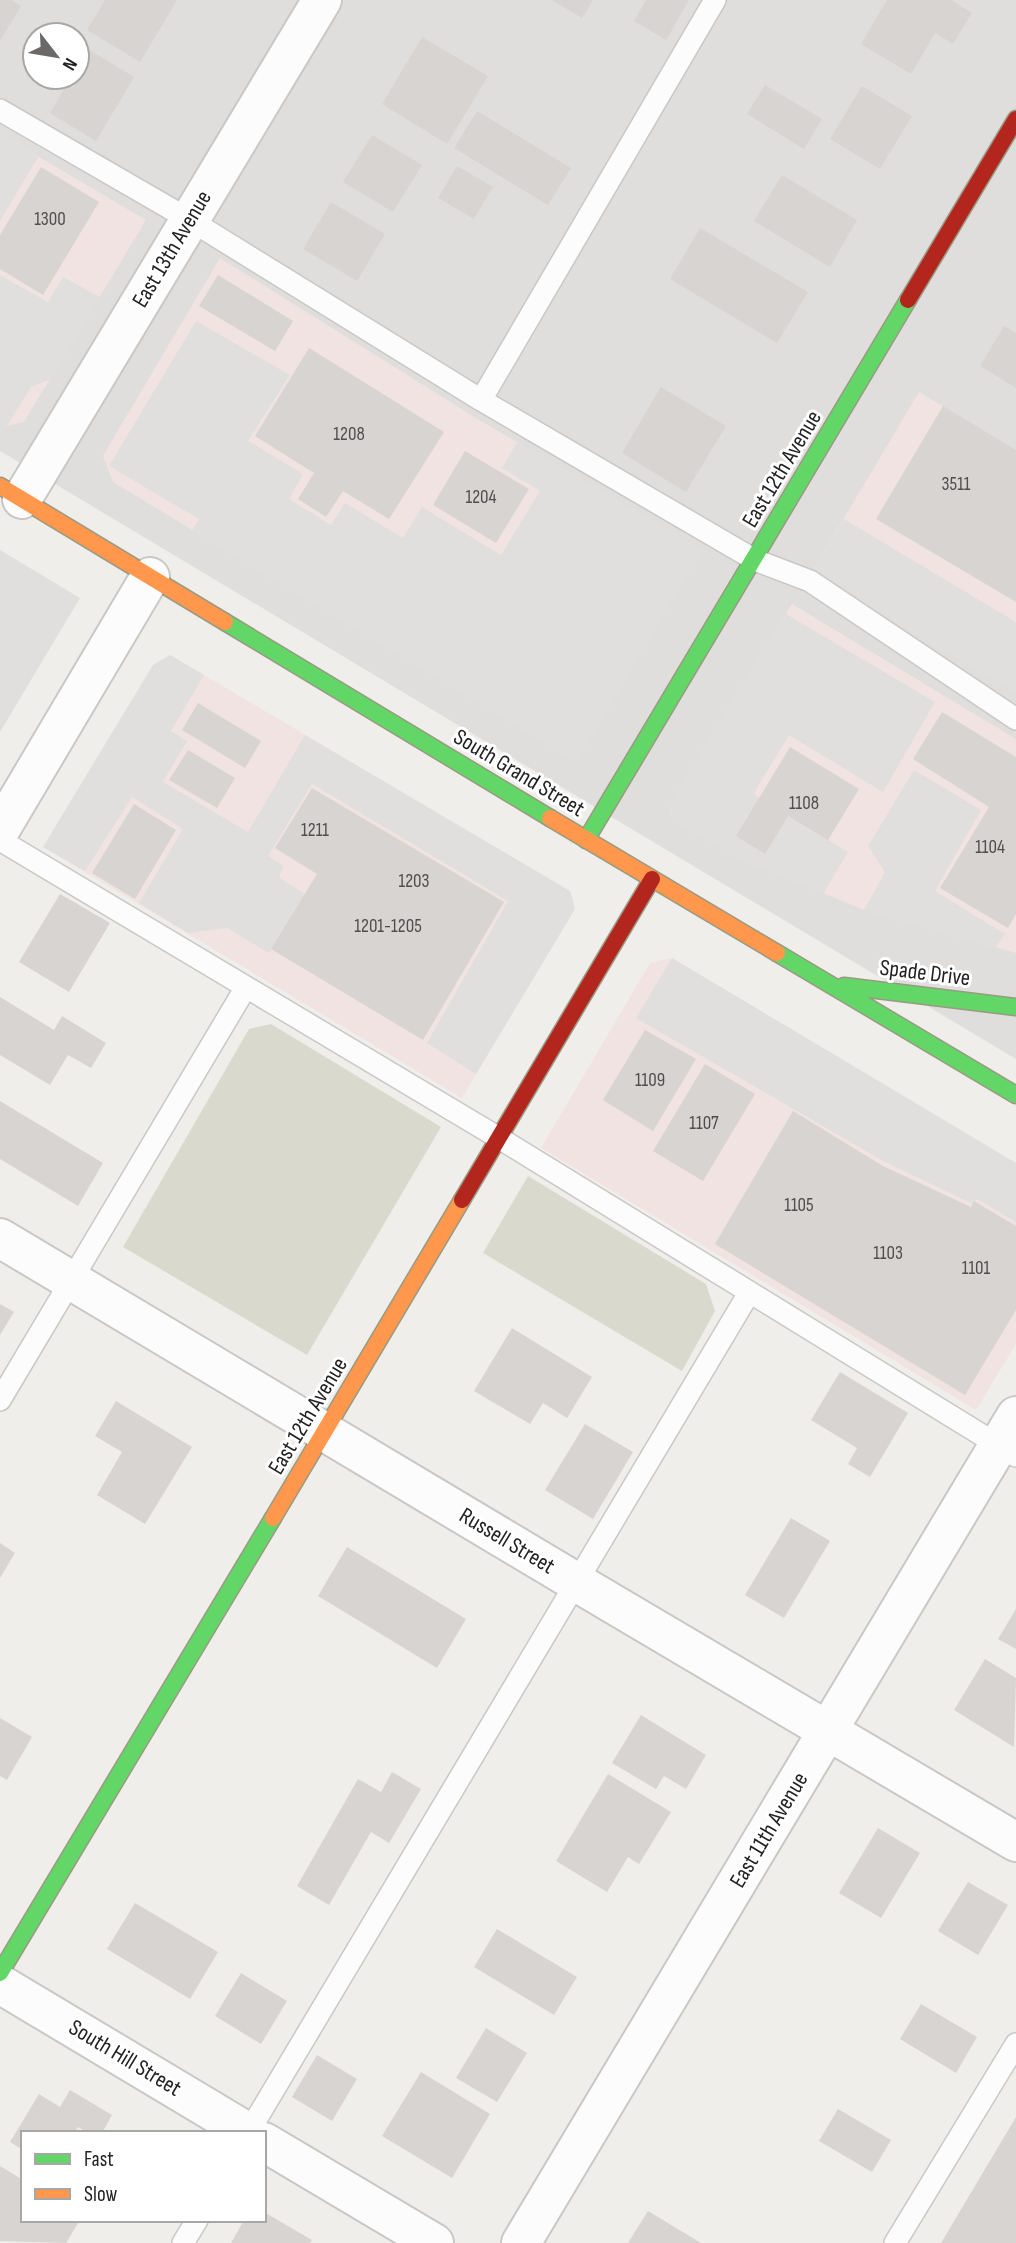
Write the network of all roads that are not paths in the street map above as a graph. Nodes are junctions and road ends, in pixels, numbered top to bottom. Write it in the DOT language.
graph roads {
  1 [pos="323,0"];
  2 [pos="715,0"];
  3 [pos="0,110"];
  4 [pos="1016,119"];
  5 [pos="190,220"];
  6 [pos="481,400"];
  7 [pos="11,493"];
  8 [pos="755,560"];
  9 [pos="150,577"];
  10 [pos="1016,719"];
  11 [pos="0,830"];
  12 [pos="0,840"];
  13 [pos="586,840"];
  14 [pos="652,879"];
  15 [pos="829,984"];
  16 [pos="246,987"];
  17 [pos="1016,1007"];
  18 [pos="1016,1095"];
  19 [pos="499,1138"];
  20 [pos="0,1238"];
  21 [pos="70,1280"];
  22 [pos="749,1293"];
  23 [pos="0,1400"];
  24 [pos="325,1432"];
  25 [pos="1010,1439"];
  26 [pos="576,1582"];
  27 [pos="828,1732"];
  28 [pos="1016,1842"];
  29 [pos="0,1973"];
  30 [pos="0,1984"];
  31 [pos="1016,2044"];
  32 [pos="246,2131"];
  33 [pos="249,2131"];
  34 [pos="266,2143"];
  35 [pos="196,2222"];
  36 [pos="183,2243"];
  37 [pos="434,2243"];
  38 [pos="521,2243"];
  39 [pos="895,2243"];
  1 -- 5 [label="street, East 13th Avenue"];
  2 -- 6 [label="lane"];
  3 -- 5 [label="lane"];
  4 -- 8 [label="street, East 12th Avenue"];
  5 -- 6 [label="lane"];
  5 -- 7 [label="street, East 13th Avenue"];
  6 -- 8 [label="lane"];
  7 -- 9 [label="street, South Grand Street"];
  8 -- 10 [label="lane"];
  8 -- 13 [label="street, East 12th Avenue"];
  9 -- 11 [label="street"];
  9 -- 13 [label="street, South Grand Street"];
  12 -- 16 [label="lane"];
  13 -- 14 [label="street, South Grand Street"];
  14 -- 15 [label="street, South Grand Street"];
  14 -- 19 [label="street, East 12th Avenue"];
  15 -- 17 [label="street, Spade Drive"];
  15 -- 18 [label="street, South Grand Street"];
  16 -- 19 [label="lane"];
  16 -- 21 [label="lane"];
  19 -- 22 [label="lane"];
  19 -- 24 [label="street, East 12th Avenue"];
  20 -- 21 [label="street, Russell Street"];
  21 -- 23 [label="lane"];
  21 -- 24 [label="street, Russell Street"];
  22 -- 25 [label="lane"];
  22 -- 26 [label="lane"];
  24 -- 26 [label="street, Russell Street"];
  24 -- 29 [label="street, East 12th Avenue"];
  25 -- 27 [label="street, East 11th Avenue"];
  26 -- 27 [label="street, Russell Street"];
  26 -- 33 [label="lane"];
  27 -- 28 [label="street, Russell Street"];
  27 -- 38 [label="street, East 11th Avenue"];
  30 -- 32 [label="street, South Hill Street"];
  31 -- 39 [label="lane"];
  34 -- 37 [label="street"];
  35 -- 36 [label="lane"];
}
